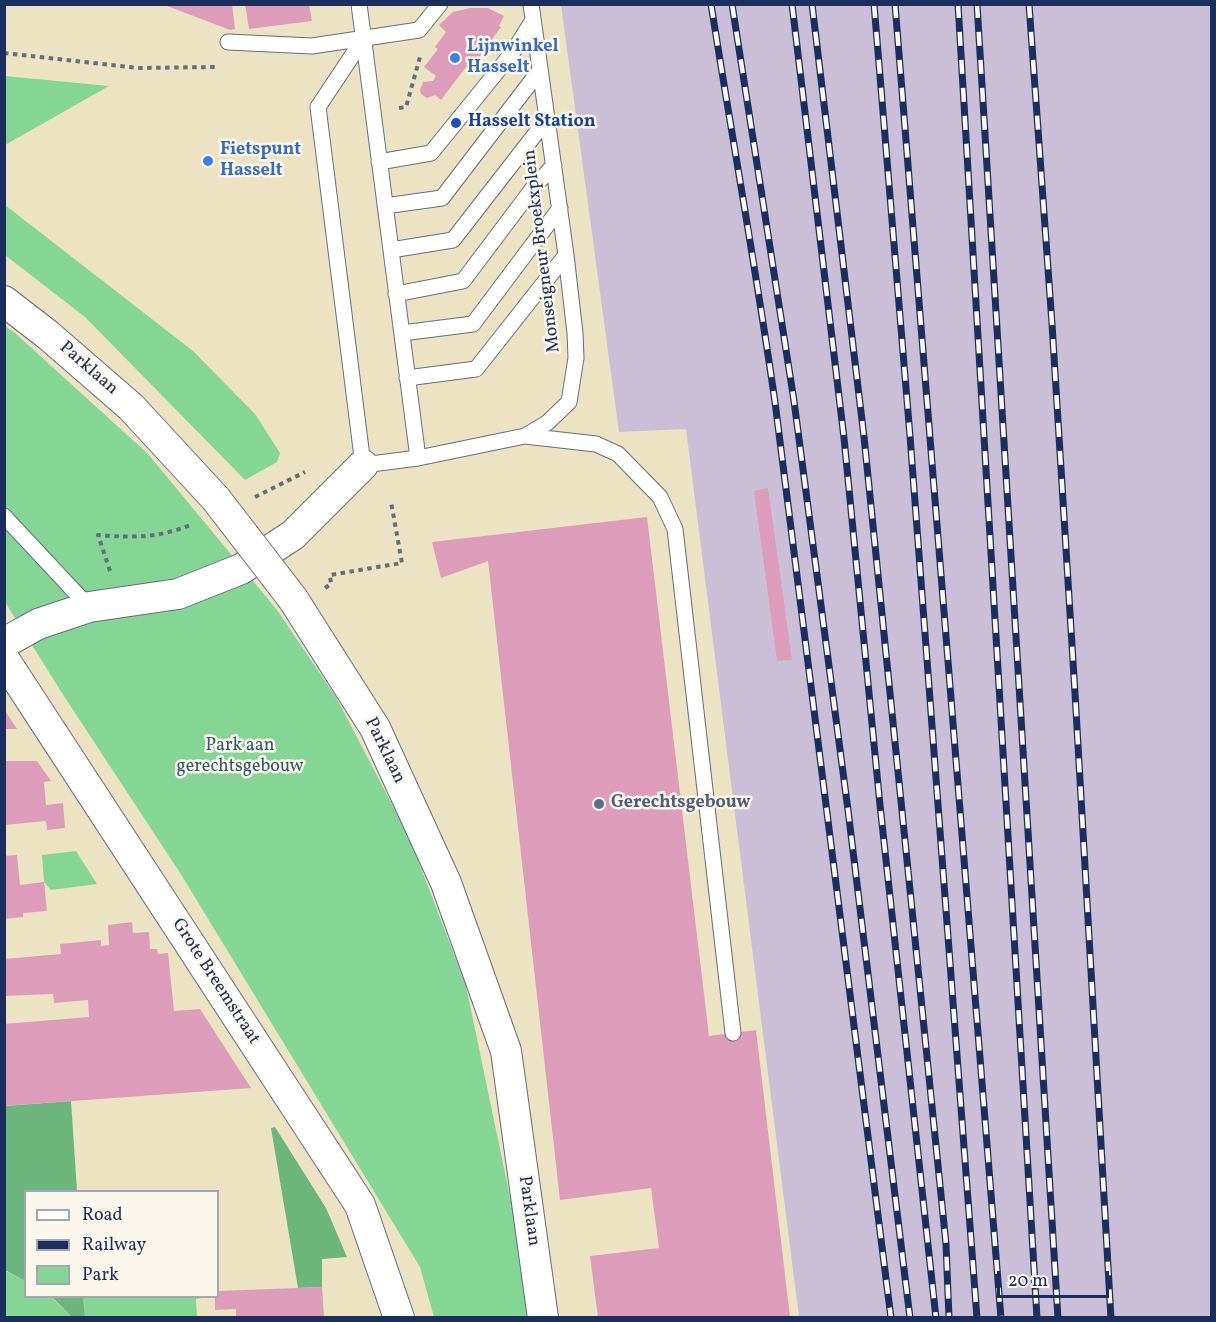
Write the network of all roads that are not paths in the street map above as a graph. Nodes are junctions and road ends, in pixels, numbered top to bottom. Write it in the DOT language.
graph roads {
  1 [pos="359,4"];
  2 [pos="440,4"];
  3 [pos="531,4"];
  4 [pos="533,20"];
  5 [pos="363,38"];
  6 [pos="228,42"];
  7 [pos="540,70"];
  8 [pos="547,118"];
  9 [pos="380,162"];
  10 [pos="554,165"];
  11 [pos="385,206"];
  12 [pos="560,208"];
  13 [pos="391,250"];
  14 [pos="566,255"];
  15 [pos="396,294"];
  16 [pos="4,302"];
  17 [pos="402,333"];
  18 [pos="407,378"];
  19 [pos="525,436"];
  20 [pos="418,458"];
  21 [pos="363,465"];
  22 [pos="4,516"];
  23 [pos="89,607"];
  24 [pos="4,644"];
  25 [pos="4,659"];
  26 [pos="733,1034"];
  27 [pos="399,1317"];
  28 [pos="543,1317"];
  1 -- 5 [label="lane"];
  2 -- 5 [label="lane"];
  3 -- 4 [label="lane, Monseigneur Broekxplein"];
  4 -- 7 [label="lane, Monseigneur Broekxplein"];
  4 -- 9 [label="lane"];
  5 -- 6 [label="lane"];
  5 -- 9 [label="lane"];
  5 -- 21 [label="lane"];
  7 -- 8 [label="lane, Monseigneur Broekxplein"];
  7 -- 11 [label="lane"];
  8 -- 10 [label="lane, Monseigneur Broekxplein"];
  8 -- 13 [label="lane"];
  9 -- 11 [label="lane"];
  10 -- 12 [label="lane, Monseigneur Broekxplein"];
  10 -- 15 [label="lane"];
  11 -- 13 [label="lane"];
  12 -- 14 [label="lane, Monseigneur Broekxplein"];
  12 -- 17 [label="lane"];
  13 -- 15 [label="lane"];
  14 -- 18 [label="lane"];
  14 -- 19 [label="lane, Monseigneur Broekxplein"];
  15 -- 17 [label="lane"];
  16 -- 28 [label="street, Parklaan, bridge"];
  17 -- 18 [label="lane"];
  18 -- 20 [label="lane"];
  19 -- 20 [label="lane"];
  19 -- 26 [label="lane"];
  20 -- 21 [label="lane"];
  21 -- 23 [label="street"];
  22 -- 23 [label="lane"];
  23 -- 24 [label="street"];
  25 -- 27 [label="street, Grote Breemstraat"];
}
